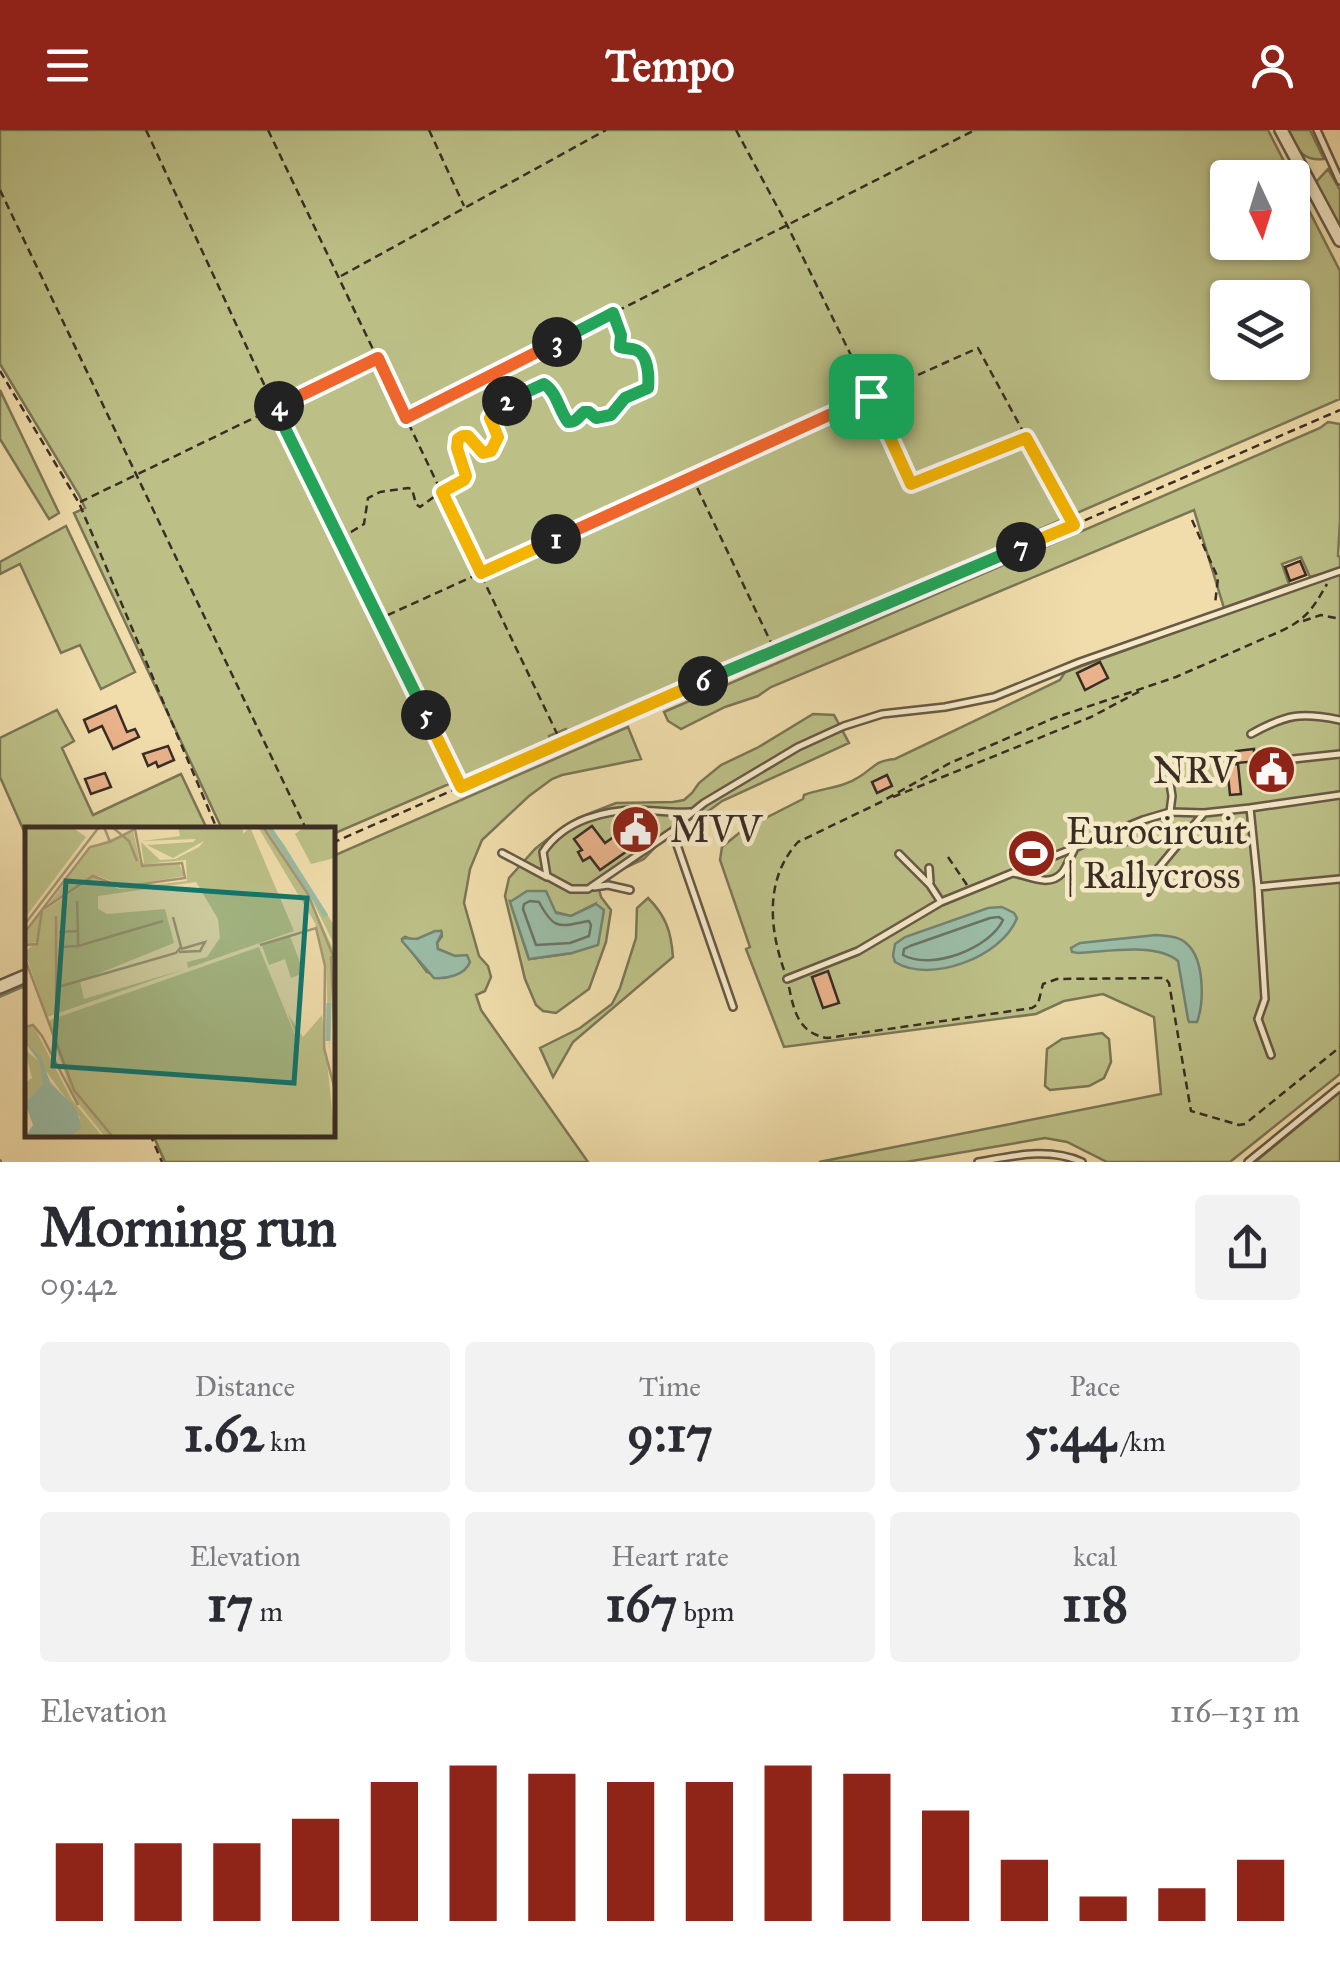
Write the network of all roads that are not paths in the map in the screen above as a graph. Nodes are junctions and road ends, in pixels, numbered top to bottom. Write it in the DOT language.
graph roads {
  1 [pos="1281,130"];
  2 [pos="1316,130"];
  3 [pos="1340,180"];
  4 [pos="1340,240"];
  5 [pos="1340,571"];
  6 [pos="1340,720"];
  7 [pos="1251,734"];
  8 [pos="1340,754"];
  9 [pos="1293,759"];
  10 [pos="1168,771"];
  11 [pos="1340,795"];
  12 [pos="1250,808"];
  13 [pos="693,811"];
  14 [pos="1170,812"];
  15 [pos="1204,813"];
  16 [pos="675,829"];
  17 [pos="1079,846"];
  18 [pos="502,853"];
  19 [pos="899,854"];
  20 [pos="929,868"];
  21 [pos="1010,874"];
  22 [pos="1151,877"];
  23 [pos="549,878"];
  24 [pos="1340,879"];
  25 [pos="930,884"];
  26 [pos="591,887"];
  27 [pos="1258,887"];
  28 [pos="630,890"];
  29 [pos="941,902"];
  30 [pos="25,975"];
  31 [pos="787,979"];
  32 [pos="0,987"];
  33 [pos="732,1007"];
  34 [pos="1271,1055"];
  35 [pos="1340,1087"];
  36 [pos="978,1162"];
  37 [pos="1082,1162"];
  38 [pos="1248,1162"];
  1 -- 4 [label="street"];
  2 -- 3 [label="lane"];
  5 -- 13 [label="lane"];
  6 -- 7 [label="lane"];
  8 -- 9 [label="lane"];
  10 -- 14 [label="lane"];
  11 -- 12 [label="lane"];
  12 -- 15 [label="lane"];
  12 -- 27 [label="lane"];
  13 -- 16 [label="lane"];
  13 -- 23 [label="lane"];
  14 -- 15 [label="lane"];
  14 -- 17 [label="lane"];
  15 -- 22 [label="lane"];
  16 -- 26 [label="lane"];
  16 -- 33 [label="lane"];
  17 -- 21 [label="lane"];
  17 -- 21 [label="lane"];
  18 -- 23 [label="lane"];
  19 -- 25 [label="lane"];
  20 -- 25 [label="lane"];
  21 -- 29 [label="lane"];
  23 -- 26 [label="lane"];
  24 -- 27 [label="lane"];
  25 -- 29 [label="lane"];
  26 -- 28 [label="lane"];
  27 -- 34 [label="lane"];
  29 -- 31 [label="lane"];
  30 -- 32 [label="street"];
  35 -- 38 [label="lane"];
  36 -- 37 [label="lane"];
}
